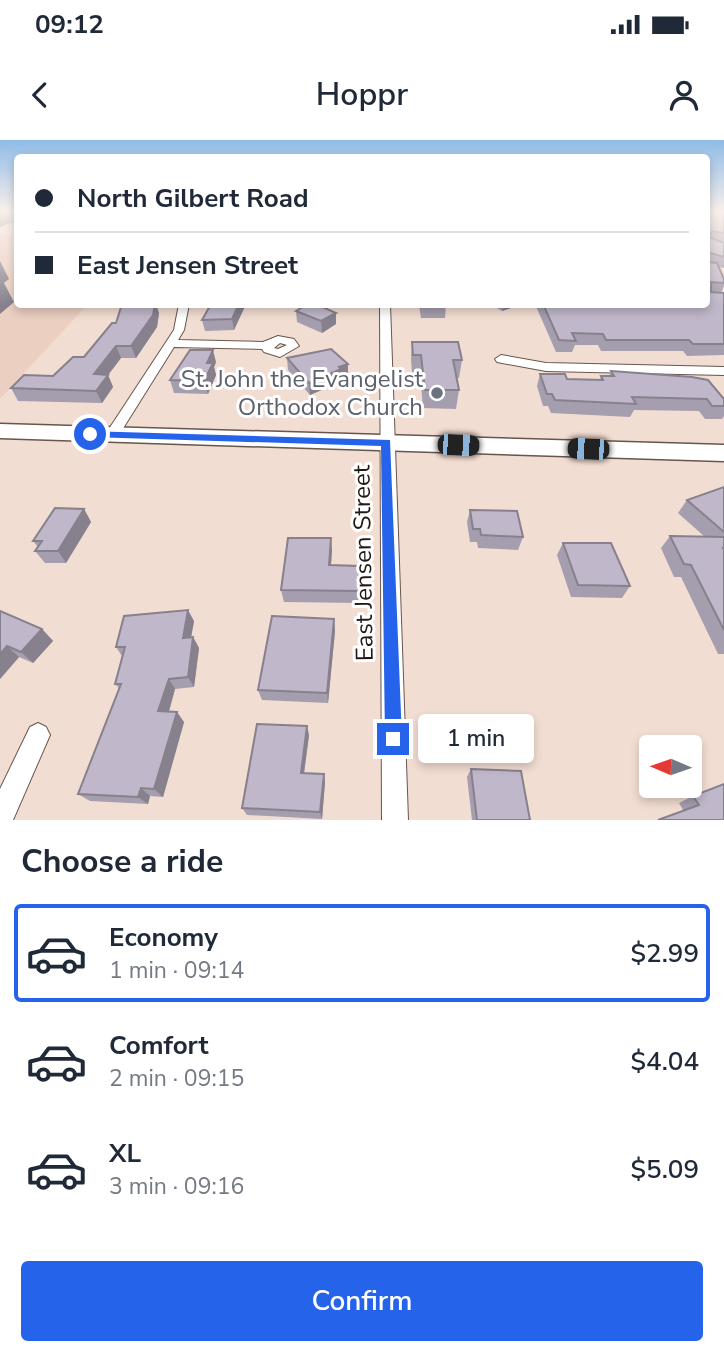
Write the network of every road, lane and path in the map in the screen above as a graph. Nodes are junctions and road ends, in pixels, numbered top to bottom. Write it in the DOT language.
graph roads {
  1 [pos="184,308"];
  2 [pos="385,308"];
  3 [pos="170,343"];
  4 [pos="267,346"];
  5 [pos="501,359"];
  6 [pos="724,371"];
  7 [pos="0,431"];
  8 [pos="112,435"];
  9 [pos="386,443"];
  10 [pos="724,453"];
  11 [pos="38,735"];
  12 [pos="0,818"];
  13 [pos="395,820"];
  1 -- 3 [label="street"];
  2 -- 9 [label="street, East Jensen Street"];
  3 -- 4 [label="street"];
  3 -- 8 [label="street"];
  5 -- 6 [label="street"];
  7 -- 8 [label="main road"];
  8 -- 9 [label="main road"];
  9 -- 10 [label="main road"];
  9 -- 13 [label="street, East Jensen Street"];
  11 -- 12 [label="street"];
}
